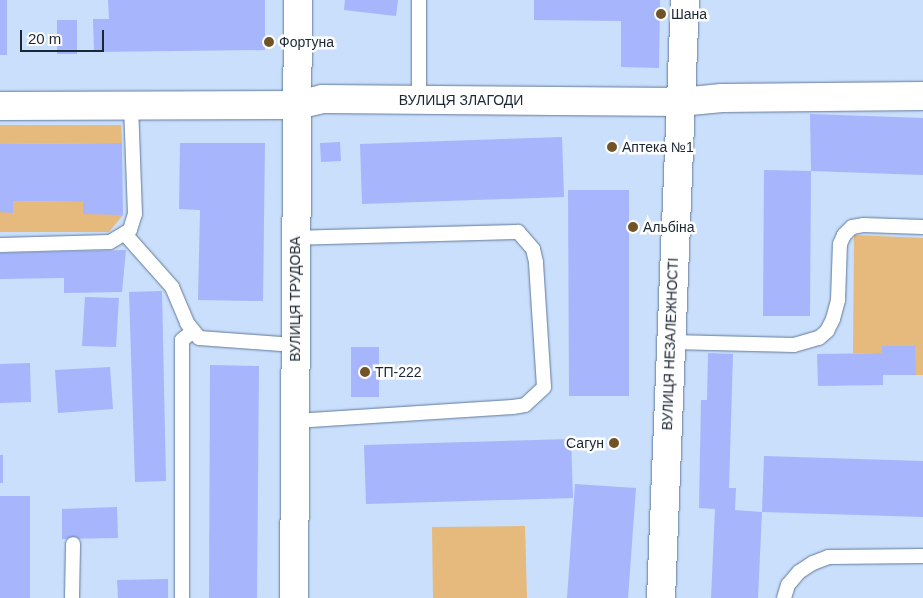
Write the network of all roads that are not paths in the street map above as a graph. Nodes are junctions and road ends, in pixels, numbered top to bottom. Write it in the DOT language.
graph roads {
  1 [pos="298,0"];
  2 [pos="419,0"];
  3 [pos="685,0"];
  4 [pos="923,96"];
  5 [pos="419,100"];
  6 [pos="680,102"];
  7 [pos="297,105"];
  8 [pos="0,106"];
  9 [pos="131,106"];
  10 [pos="923,227"];
  11 [pos="125,234"];
  12 [pos="296,238"];
  13 [pos="0,245"];
  14 [pos="193,331"];
  15 [pos="670,342"];
  16 [pos="295,345"];
  17 [pos="295,421"];
  18 [pos="73,544"];
  19 [pos="923,556"];
  20 [pos="72,598"];
  21 [pos="182,598"];
  22 [pos="294,598"];
  23 [pos="661,598"];
  24 [pos="784,598"];
  1 -- 7 [label="street, ВУЛИЦЯ ТРУДОВА"];
  2 -- 5 [label="lane"];
  3 -- 6 [label="street, ВУЛИЦЯ НЕЗАЛЕЖНОСТІ"];
  4 -- 6 [label="street, ВУЛИЦЯ ЗЛАГОДИ"];
  5 -- 6 [label="street, ВУЛИЦЯ ЗЛАГОДИ"];
  5 -- 7 [label="street, ВУЛИЦЯ ЗЛАГОДИ"];
  6 -- 15 [label="street, ВУЛИЦЯ НЕЗАЛЕЖНОСТІ"];
  7 -- 9 [label="street, ВУЛИЦЯ ЗЛАГОДИ"];
  7 -- 12 [label="street, ВУЛИЦЯ ТРУДОВА"];
  8 -- 9 [label="street, ВУЛИЦЯ ЗЛАГОДИ"];
  9 -- 11 [label="lane"];
  10 -- 15 [label="lane"];
  11 -- 13 [label="lane"];
  11 -- 14 [label="lane"];
  12 -- 16 [label="street, ВУЛИЦЯ ТРУДОВА"];
  12 -- 17 [label="lane"];
  14 -- 16 [label="lane"];
  14 -- 21 [label="lane"];
  15 -- 23 [label="street, ВУЛИЦЯ НЕЗАЛЕЖНОСТІ"];
  16 -- 17 [label="street, ВУЛИЦЯ ТРУДОВА"];
  17 -- 22 [label="street, ВУЛИЦЯ ТРУДОВА"];
  18 -- 20 [label="lane"];
  19 -- 24 [label="lane"];
}
